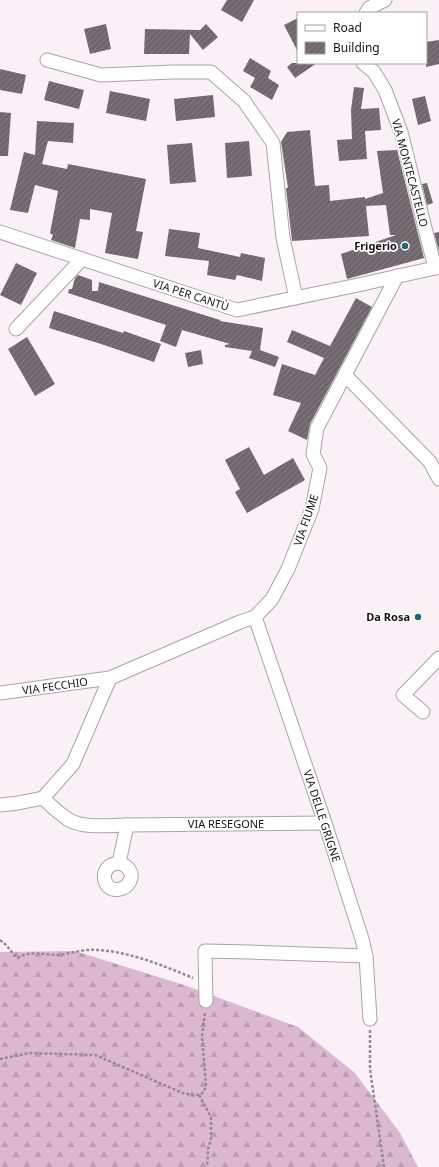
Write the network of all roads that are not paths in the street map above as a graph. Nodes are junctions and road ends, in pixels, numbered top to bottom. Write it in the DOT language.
graph roads {
  1 [pos="385,0"];
  2 [pos="367,12"];
  3 [pos="47,60"];
  4 [pos="364,64"];
  5 [pos="0,232"];
  6 [pos="82,259"];
  7 [pos="437,267"];
  8 [pos="397,276"];
  9 [pos="296,298"];
  10 [pos="16,329"];
  11 [pos="345,375"];
  12 [pos="439,479"];
  13 [pos="255,617"];
  14 [pos="439,658"];
  15 [pos="110,678"];
  16 [pos="0,694"];
  17 [pos="423,712"];
  18 [pos="43,798"];
  19 [pos="0,805"];
  20 [pos="325,823"];
  21 [pos="127,825"];
  22 [pos="119,863"];
  23 [pos="366,956"];
  24 [pos="206,1001"];
  25 [pos="370,1019"];
  1 -- 2 [label="street"];
  3 -- 9 [label="street"];
  4 -- 7 [label="street, VIA MONTECASTELLO"];
  5 -- 6 [label="street, VIA PER CANTÙ"];
  6 -- 9 [label="street, VIA PER CANTÙ"];
  6 -- 10 [label="street"];
  7 -- 8 [label="street, VIA PER CANTÙ"];
  8 -- 9 [label="street, VIA PER CANTÙ"];
  8 -- 11 [label="street, VIA FIUME"];
  11 -- 12 [label="street"];
  11 -- 13 [label="street, VIA FIUME"];
  13 -- 15 [label="street, VIA FIUME"];
  13 -- 20 [label="street, VIA DELLE GRIGNE"];
  14 -- 17 [label="street"];
  15 -- 16 [label="street, VIA FECCHIO"];
  15 -- 18 [label="street"];
  18 -- 19 [label="street"];
  18 -- 21 [label="street, VIA RESEGONE"];
  20 -- 21 [label="street, VIA RESEGONE"];
  20 -- 23 [label="street, VIA DELLE GRIGNE"];
  21 -- 22 [label="street"];
  23 -- 24 [label="street"];
  23 -- 25 [label="street, VIA DELLE GRIGNE"];
}
